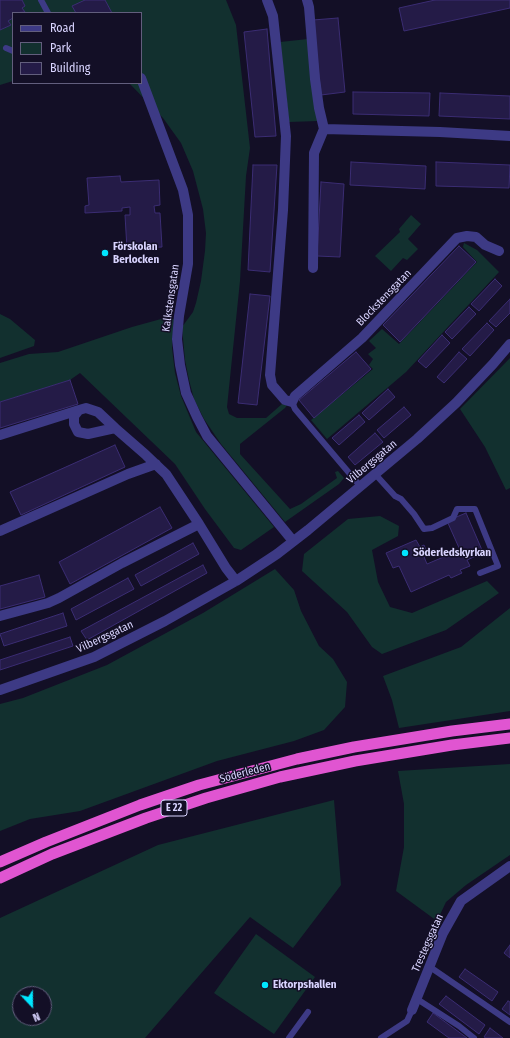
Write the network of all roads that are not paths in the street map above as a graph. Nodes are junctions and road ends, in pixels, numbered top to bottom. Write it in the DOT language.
graph roads {
  1 [pos="41,0"];
  2 [pos="267,0"];
  3 [pos="307,0"];
  4 [pos="47,12"];
  5 [pos="6,48"];
  6 [pos="12,51"];
  7 [pos="142,81"];
  8 [pos="324,129"];
  9 [pos="510,136"];
  10 [pos="499,251"];
  11 [pos="313,268"];
  12 [pos="510,344"];
  13 [pos="292,402"];
  14 [pos="79,410"];
  15 [pos="115,428"];
  16 [pos="0,435"];
  17 [pos="156,464"];
  18 [pos="376,475"];
  19 [pos="361,487"];
  20 [pos="200,524"];
  21 [pos="0,530"];
  22 [pos="293,541"];
  23 [pos="480,573"];
  24 [pos="236,581"];
  25 [pos="0,616"];
  26 [pos="0,690"];
  27 [pos="510,724"];
  28 [pos="510,738"];
  29 [pos="0,862"];
  30 [pos="510,866"];
  31 [pos="0,878"];
  32 [pos="430,967"];
  33 [pos="417,999"];
  34 [pos="412,1010"];
  35 [pos="308,1012"];
  36 [pos="510,1022"];
  37 [pos="289,1038"];
  38 [pos="381,1038"];
  39 [pos="474,1038"];
  1 -- 4 [label="lane"];
  2 -- 13 [label="street"];
  3 -- 8 [label="street"];
  5 -- 6 [label="lane"];
  7 -- 22 [label="street, Kalkstensgatan"];
  8 -- 9 [label="street"];
  8 -- 11 [label="street"];
  10 -- 13 [label="street, Blockstensgatan"];
  12 -- 18 [label="street, Vilbergsgatan"];
  13 -- 19 [label="lane"];
  14 -- 15 [label="street"];
  14 -- 15 [label="street"];
  14 -- 16 [label="street"];
  15 -- 17 [label="street"];
  17 -- 20 [label="street"];
  17 -- 21 [label="street"];
  18 -- 19 [label="street, Vilbergsgatan"];
  18 -- 23 [label="lane"];
  19 -- 22 [label="street, Vilbergsgatan"];
  20 -- 24 [label="street"];
  20 -- 25 [label="street"];
  22 -- 24 [label="street, Vilbergsgatan"];
  24 -- 26 [label="street, Vilbergsgatan"];
  27 -- 29 [label="highway, Söderleden / E 22"];
  28 -- 31 [label="highway, Söderleden / E 22"];
  30 -- 32 [label="street, Trestegsgatan"];
  32 -- 33 [label="street, Trestegsgatan"];
  32 -- 36 [label="lane"];
  33 -- 34 [label="street, Trestegsgatan"];
  33 -- 39 [label="lane"];
  34 -- 38 [label="lane, Trestegsgatan"];
  35 -- 37 [label="lane"];
}
